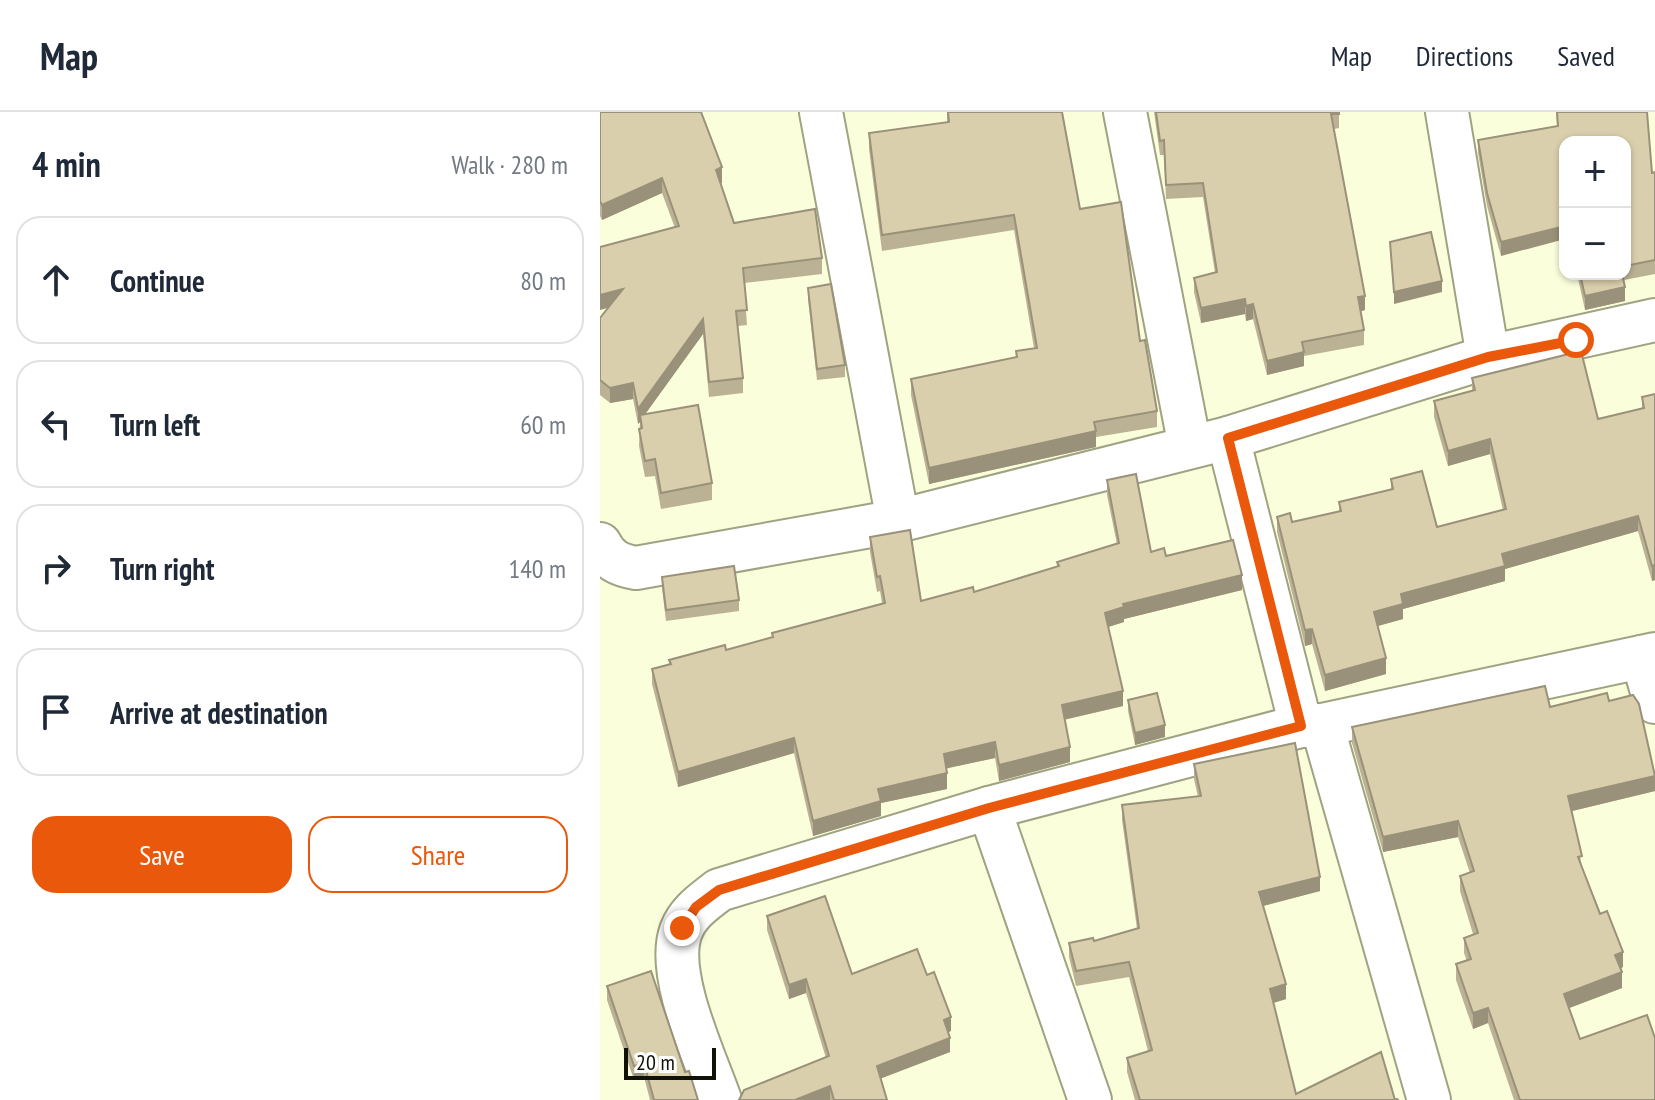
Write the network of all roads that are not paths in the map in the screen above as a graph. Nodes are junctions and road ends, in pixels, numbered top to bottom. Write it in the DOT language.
graph roads {
  1 [pos="821,112"];
  2 [pos="1125,112"];
  3 [pos="1447,112"];
  4 [pos="1655,320"];
  5 [pos="1488,357"];
  6 [pos="1209,443"];
  7 [pos="898,521"];
  8 [pos="600,544"];
  9 [pos="1649,656"];
  10 [pos="1655,702"];
  11 [pos="1312,725"];
  12 [pos="989,808"];
  13 [pos="720,1100"];
  14 [pos="1090,1100"];
  15 [pos="1429,1100"];
  1 -- 7 [label="street"];
  2 -- 6 [label="street"];
  3 -- 5 [label="street"];
  4 -- 5 [label="street"];
  5 -- 6 [label="street"];
  6 -- 7 [label="street"];
  6 -- 11 [label="street"];
  7 -- 8 [label="street"];
  9 -- 10 [label="street"];
  9 -- 11 [label="street"];
  11 -- 12 [label="street"];
  11 -- 15 [label="street"];
  12 -- 13 [label="street"];
  12 -- 14 [label="street"];
}
